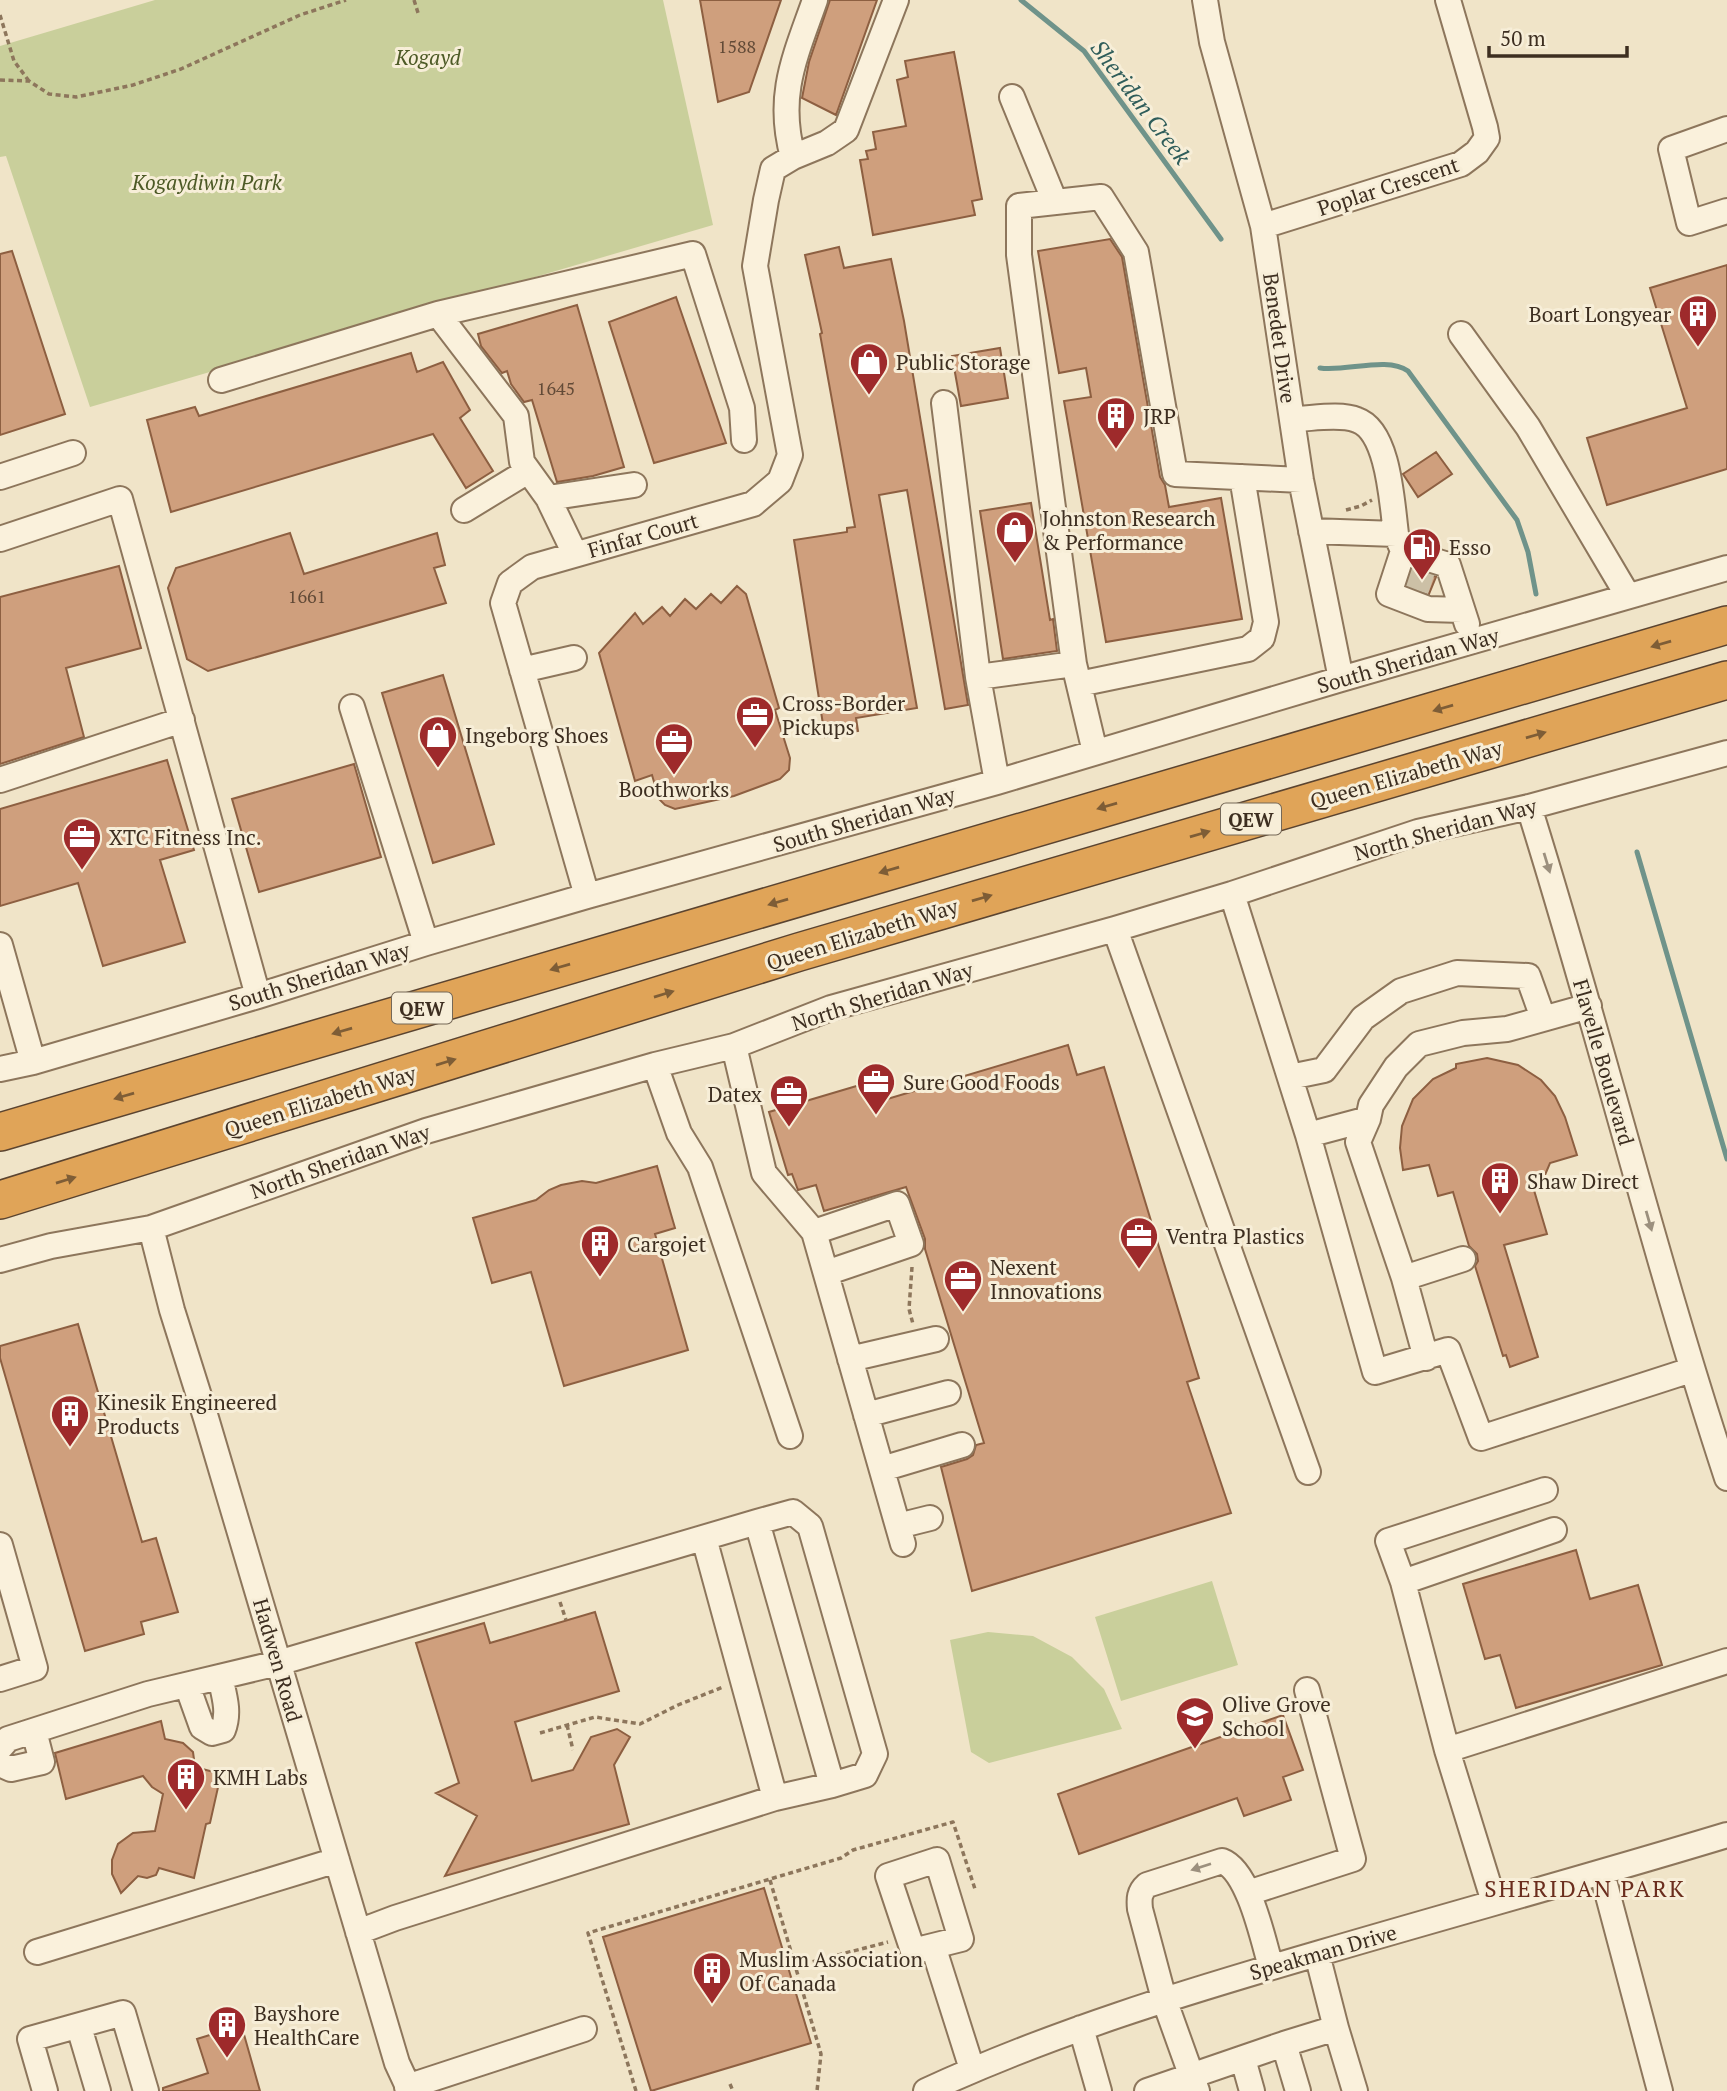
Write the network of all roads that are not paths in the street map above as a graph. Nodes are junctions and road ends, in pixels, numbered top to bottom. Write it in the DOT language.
graph roads {
  1 [pos="815,0"];
  2 [pos="896,0"];
  3 [pos="1205,0"];
  4 [pos="1448,0"];
  5 [pos="1012,97"];
  6 [pos="1727,129"];
  7 [pos="783,163"];
  8 [pos="1055,202"];
  9 [pos="1727,211"];
  10 [pos="1263,226"];
  11 [pos="438,314"];
  12 [pos="1461,334"];
  13 [pos="220,380"];
  14 [pos="944,403"];
  15 [pos="1292,419"];
  16 [pos="744,440"];
  17 [pos="73,453"];
  18 [pos="528,471"];
  19 [pos="0,477"];
  20 [pos="1242,477"];
  21 [pos="1301,481"];
  22 [pos="635,485"];
  23 [pos="548,498"];
  24 [pos="464,510"];
  25 [pos="1310,525"];
  26 [pos="0,539"];
  27 [pos="575,554"];
  28 [pos="1401,557"];
  29 [pos="1727,569"];
  30 [pos="1450,595"];
  31 [pos="1628,596"];
  32 [pos="1727,625"];
  33 [pos="1473,641"];
  34 [pos="574,658"];
  35 [pos="522,670"];
  36 [pos="1077,674"];
  37 [pos="978,677"];
  38 [pos="1341,679"];
  39 [pos="1727,680"];
  40 [pos="352,708"];
  41 [pos="181,720"];
  42 [pos="1095,752"];
  43 [pos="1727,754"];
  44 [pos="0,780"];
  45 [pos="998,782"];
  46 [pos="1529,807"];
  47 [pos="1232,894"];
  48 [pos="587,896"];
  49 [pos="1115,929"];
  50 [pos="426,943"];
  51 [pos="0,945"];
  52 [pos="258,996"];
  53 [pos="1589,1006"];
  54 [pos="1544,1018"];
  55 [pos="734,1045"];
  56 [pos="33,1062"];
  57 [pos="655,1065"];
  58 [pos="0,1069"];
  59 [pos="1290,1077"];
  60 [pos="1368,1119"];
  61 [pos="0,1132"];
  62 [pos="1308,1135"];
  63 [pos="0,1199"];
  64 [pos="151,1228"];
  65 [pos="814,1232"];
  66 [pos="0,1259"];
  67 [pos="1463,1259"];
  68 [pos="826,1273"];
  69 [pos="1404,1278"];
  70 [pos="927,1341"];
  71 [pos="1426,1357"];
  72 [pos="850,1359"];
  73 [pos="1691,1370"];
  74 [pos="948,1393"];
  75 [pos="866,1415"];
  76 [pos="790,1436"];
  77 [pos="962,1445"];
  78 [pos="882,1469"];
  79 [pos="1308,1472"];
  80 [pos="1727,1478"];
  81 [pos="1545,1490"];
  82 [pos="930,1518"];
  83 [pos="757,1522"];
  84 [pos="1554,1531"];
  85 [pos="704,1538"];
  86 [pos="0,1545"];
  87 [pos="1403,1582"];
  88 [pos="1727,1661"];
  89 [pos="278,1663"];
  90 [pos="220,1677"];
  91 [pos="0,1679"];
  92 [pos="187,1685"];
  93 [pos="1307,1690"];
  94 [pos="34,1731"];
  95 [pos="0,1748"];
  96 [pos="1447,1750"];
  97 [pos="0,1764"];
  98 [pos="832,1785"];
  99 [pos="775,1797"];
  100 [pos="1727,1835"];
  101 [pos="337,1860"];
  102 [pos="1602,1872"];
  103 [pos="1248,1893"];
  104 [pos="1494,1902"];
  105 [pos="358,1932"];
  106 [pos="933,1946"];
  107 [pos="37,1951"];
  108 [pos="1317,1954"];
  109 [pos="1271,1967"];
  110 [pos="1164,1999"];
  111 [pos="79,2027"];
  112 [pos="1081,2028"];
  113 [pos="1336,2028"];
  114 [pos="584,2029"];
  115 [pos="1284,2043"];
  116 [pos="1242,2059"];
  117 [pos="972,2069"];
  118 [pos="1194,2083"];
  119 [pos="408,2089"];
  120 [pos="45,2091"];
  121 [pos="98,2091"];
  122 [pos="146,2091"];
  123 [pos="926,2091"];
  124 [pos="1099,2091"];
  125 [pos="1147,2091"];
  126 [pos="1252,2091"];
  127 [pos="1298,2091"];
  128 [pos="1355,2091"];
  129 [pos="1660,2091"];
  1 -- 7 [label="street"];
  2 -- 7 [label="street"];
  3 -- 10 [label="street, Benedet Drive"];
  4 -- 10 [label="street, Poplar Crescent"];
  5 -- 8 [label="street"];
  6 -- 9 [label="street"];
  7 -- 27 [label="street, Finfar Court"];
  8 -- 20 [label="street"];
  8 -- 36 [label="street"];
  10 -- 15 [label="street, Benedet Drive"];
  11 -- 13 [label="street"];
  11 -- 16 [label="street"];
  11 -- 18 [label="street"];
  12 -- 31 [label="street"];
  14 -- 37 [label="street"];
  15 -- 21 [label="street, Benedet Drive"];
  15 -- 28 [label="street"];
  17 -- 19 [label="street"];
  18 -- 23 [label="street"];
  18 -- 24 [label="street"];
  20 -- 21 [label="street"];
  20 -- 36 [label="street"];
  21 -- 25 [label="street, Benedet Drive"];
  22 -- 23 [label="street"];
  23 -- 27 [label="street"];
  25 -- 28 [label="street"];
  25 -- 38 [label="street, Benedet Drive"];
  26 -- 41 [label="street"];
  27 -- 35 [label="street, Finfar Court"];
  28 -- 30 [label="street"];
  28 -- 30 [label="street"];
  29 -- 31 [label="street, South Sheridan Way"];
  30 -- 33 [label="street"];
  31 -- 33 [label="street, South Sheridan Way"];
  32 -- 61 [label="highway, QEW, one-way"];
  33 -- 38 [label="street, South Sheridan Way"];
  34 -- 35 [label="street"];
  35 -- 48 [label="street, Finfar Court"];
  36 -- 37 [label="street"];
  36 -- 42 [label="street"];
  37 -- 45 [label="street"];
  38 -- 42 [label="street, South Sheridan Way"];
  63 -- 39 [label="highway, Queen Elizabeth Way / QEW, one-way"];
  40 -- 50 [label="street"];
  41 -- 44 [label="street"];
  41 -- 52 [label="street"];
  42 -- 45 [label="street, South Sheridan Way"];
  43 -- 46 [label="street, North Sheridan Way"];
  45 -- 48 [label="street, South Sheridan Way"];
  46 -- 47 [label="street, North Sheridan Way"];
  46 -- 53 [label="street, Flavelle Boulevard, one-way"];
  47 -- 49 [label="street, North Sheridan Way"];
  47 -- 59 [label="street"];
  48 -- 50 [label="street, South Sheridan Way"];
  49 -- 55 [label="street, North Sheridan Way"];
  49 -- 79 [label="street"];
  50 -- 52 [label="street, South Sheridan Way"];
  51 -- 56 [label="street"];
  52 -- 56 [label="street, South Sheridan Way"];
  53 -- 54 [label="street"];
  53 -- 73 [label="street, Flavelle Boulevard, one-way"];
  54 -- 59 [label="street"];
  54 -- 60 [label="street"];
  55 -- 57 [label="street, North Sheridan Way"];
  55 -- 65 [label="street"];
  56 -- 58 [label="street, South Sheridan Way"];
  57 -- 64 [label="street, North Sheridan Way"];
  57 -- 76 [label="street"];
  59 -- 62 [label="street"];
  60 -- 62 [label="street"];
  60 -- 69 [label="street"];
  62 -- 71 [label="street"];
  64 -- 66 [label="street, North Sheridan Way"];
  64 -- 89 [label="street, Hadwen Road"];
  65 -- 68 [label="street"];
  65 -- 68 [label="street"];
  67 -- 69 [label="street"];
  68 -- 72 [label="street"];
  69 -- 71 [label="street"];
  70 -- 72 [label="street"];
  71 -- 73 [label="street"];
  72 -- 75 [label="street"];
  73 -- 80 [label="street, Flavelle Boulevard"];
  74 -- 75 [label="street"];
  75 -- 78 [label="street"];
  77 -- 78 [label="street"];
  78 -- 82 [label="street"];
  81 -- 87 [label="street"];
  83 -- 85 [label="street"];
  83 -- 98 [label="street"];
  83 -- 98 [label="street"];
  84 -- 87 [label="street"];
  85 -- 89 [label="street"];
  85 -- 99 [label="street"];
  86 -- 91 [label="street"];
  87 -- 96 [label="street"];
  88 -- 96 [label="street"];
  89 -- 90 [label="street"];
  89 -- 101 [label="street, Hadwen Road"];
  90 -- 92 [label="street"];
  90 -- 92 [label="street"];
  92 -- 94 [label="street"];
  93 -- 103 [label="street"];
  94 -- 95 [label="street"];
  94 -- 97 [label="street"];
  96 -- 104 [label="street"];
  98 -- 99 [label="street"];
  99 -- 105 [label="street"];
  100 -- 102 [label="street, Speakman Drive"];
  101 -- 105 [label="street, Hadwen Road"];
  101 -- 107 [label="street"];
  102 -- 104 [label="street, Speakman Drive"];
  102 -- 129 [label="street"];
  103 -- 109 [label="street"];
  103 -- 110 [label="street, one-way"];
  104 -- 108 [label="street, Speakman Drive"];
  105 -- 119 [label="street, Hadwen Road"];
  106 -- 106 [label="street"];
  106 -- 117 [label="street"];
  108 -- 109 [label="street, Speakman Drive"];
  108 -- 113 [label="street"];
  109 -- 110 [label="street, Speakman Drive"];
  110 -- 112 [label="street, Speakman Drive"];
  110 -- 118 [label="street"];
  111 -- 120 [label="street"];
  111 -- 121 [label="street"];
  111 -- 122 [label="street"];
  112 -- 117 [label="street, Speakman Drive"];
  112 -- 124 [label="street"];
  113 -- 115 [label="street"];
  113 -- 128 [label="street"];
  114 -- 119 [label="street"];
  115 -- 116 [label="street"];
  115 -- 127 [label="street"];
  116 -- 118 [label="street"];
  116 -- 126 [label="street"];
  117 -- 123 [label="street, Speakman Drive"];
  118 -- 125 [label="street"];
}
